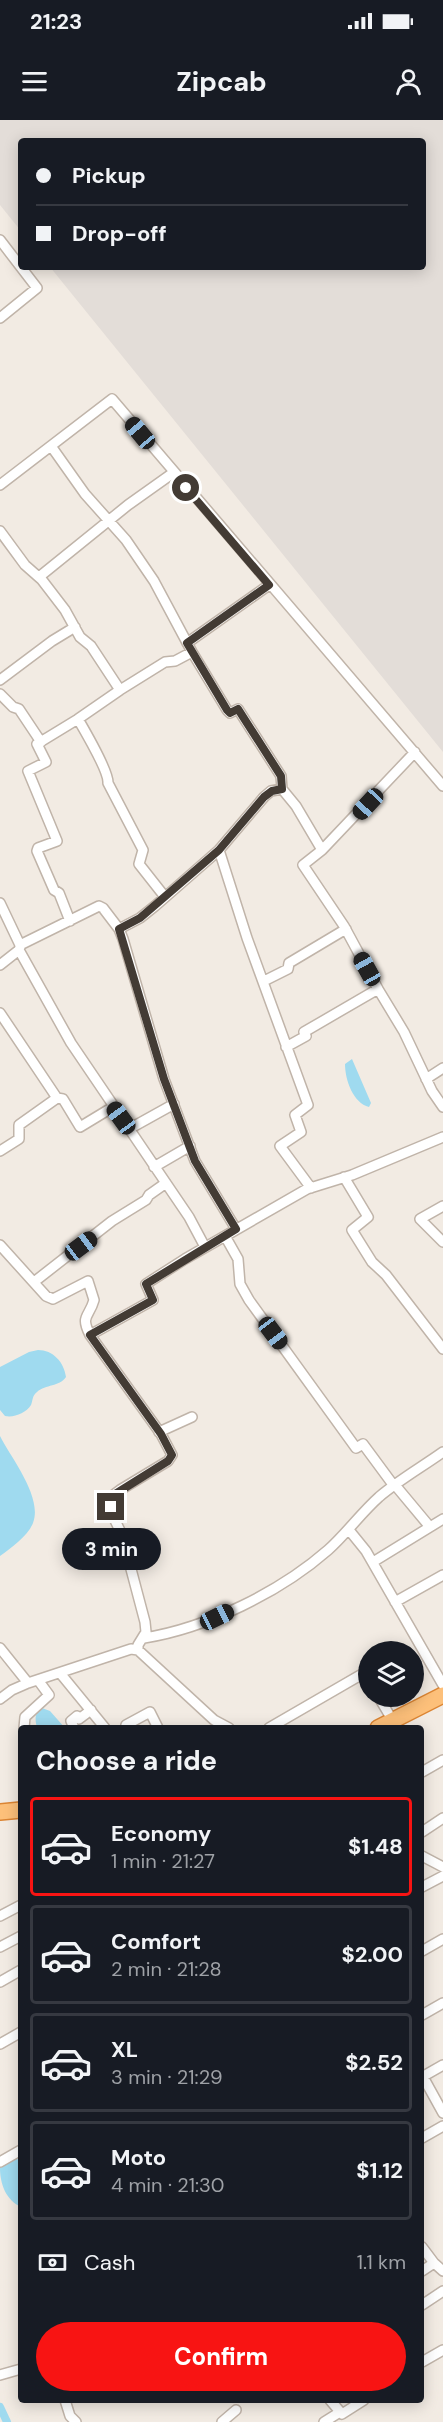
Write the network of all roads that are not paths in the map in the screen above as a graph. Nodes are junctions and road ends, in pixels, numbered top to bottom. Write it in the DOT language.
graph roads {
  1 [pos="0,240"];
  2 [pos="18,263"];
  3 [pos="23,270"];
  4 [pos="0,318"];
  5 [pos="51,446"];
  6 [pos="173,472"];
  7 [pos="0,485"];
  8 [pos="108,522"];
  9 [pos="0,531"];
  10 [pos="39,577"];
  11 [pos="269,585"];
  12 [pos="75,627"];
  13 [pos="190,647"];
  14 [pos="0,680"];
  15 [pos="120,690"];
  16 [pos="0,694"];
  17 [pos="78,719"];
  18 [pos="41,742"];
  19 [pos="415,752"];
  20 [pos="443,786"];
  21 [pos="282,789"];
  22 [pos="219,850"];
  23 [pos="322,850"];
  24 [pos="165,897"];
  25 [pos="0,903"];
  26 [pos="70,921"];
  27 [pos="119,929"];
  28 [pos="346,929"];
  29 [pos="19,948"];
  30 [pos="0,965"];
  31 [pos="264,981"];
  32 [pos="378,989"];
  33 [pos="0,1013"];
  34 [pos="286,1047"];
  35 [pos="443,1068"];
  36 [pos="426,1079"];
  37 [pos="57,1098"];
  38 [pos="174,1104"];
  39 [pos="113,1107"];
  40 [pos="443,1107"];
  41 [pos="129,1129"];
  42 [pos="443,1137"];
  43 [pos="190,1146"];
  44 [pos="0,1151"];
  45 [pos="154,1167"];
  46 [pos="344,1178"];
  47 [pos="166,1183"];
  48 [pos="311,1188"];
  49 [pos="443,1206"];
  50 [pos="236,1229"];
  51 [pos="225,1236"];
  52 [pos="443,1242"];
  53 [pos="0,1245"];
  54 [pos="205,1247"];
  55 [pos="34,1282"];
  56 [pos="90,1335"];
  57 [pos="443,1349"];
  58 [pos="192,1417"];
  59 [pos="159,1432"];
  60 [pos="443,1452"];
  61 [pos="395,1485"];
  62 [pos="443,1519"];
  63 [pos="430,1527"];
  64 [pos="349,1530"];
  65 [pos="372,1563"];
  66 [pos="443,1575"];
  67 [pos="395,1602"];
  68 [pos="144,1638"];
  69 [pos="0,1648"];
  70 [pos="138,1650"];
  71 [pos="60,1673"];
  72 [pos="358,1676"];
  73 [pos="33,1681"];
  74 [pos="443,1685"];
  75 [pos="443,1695"];
  76 [pos="0,1699"];
  77 [pos="385,1707"];
  78 [pos="91,1710"];
  79 [pos="393,1721"];
  80 [pos="24,1725"];
  81 [pos="73,1725"];
  82 [pos="103,1725"];
  83 [pos="126,1725"];
  84 [pos="156,1725"];
  85 [pos="223,1725"];
  86 [pos="274,1725"];
  87 [pos="384,1725"];
  88 [pos="443,1760"];
  89 [pos="424,1771"];
  90 [pos="18,1810"];
  91 [pos="0,1812"];
  92 [pos="443,1818"];
  93 [pos="424,1831"];
  94 [pos="424,1858"];
  95 [pos="443,1867"];
  96 [pos="443,1876"];
  97 [pos="424,1886"];
  98 [pos="18,1907"];
  99 [pos="0,1916"];
  100 [pos="18,1938"];
  101 [pos="443,1939"];
  102 [pos="0,1947"];
  103 [pos="424,1950"];
  104 [pos="18,1972"];
  105 [pos="0,1982"];
  106 [pos="443,2003"];
  107 [pos="424,2014"];
  108 [pos="18,2034"];
  109 [pos="0,2044"];
  110 [pos="443,2065"];
  111 [pos="424,2075"];
  112 [pos="424,2080"];
  113 [pos="443,2113"];
  114 [pos="443,2126"];
  115 [pos="424,2137"];
  116 [pos="18,2152"];
  117 [pos="0,2162"];
  118 [pos="424,2250"];
  119 [pos="433,2262"];
  120 [pos="424,2269"];
  121 [pos="443,2271"];
  122 [pos="443,2291"];
  123 [pos="424,2304"];
  124 [pos="443,2350"];
  125 [pos="424,2361"];
  126 [pos="18,2370"];
  127 [pos="0,2375"];
  128 [pos="66,2403"];
  129 [pos="332,2403"];
  130 [pos="359,2403"];
  131 [pos="236,2410"];
  132 [pos="340,2412"];
  133 [pos="76,2422"];
  134 [pos="222,2422"];
  135 [pos="324,2422"];
  1 -- 2 [label="street"];
  3 -- 4 [label="street"];
  5 -- 6 [label="street"];
  5 -- 7 [label="street"];
  5 -- 8 [label="street"];
  6 -- 8 [label="street"];
  6 -- 11 [label="street"];
  8 -- 10 [label="street"];
  8 -- 13 [label="street"];
  9 -- 10 [label="street"];
  10 -- 12 [label="street"];
  11 -- 13 [label="street"];
  11 -- 19 [label="street"];
  12 -- 14 [label="street"];
  12 -- 15 [label="street"];
  13 -- 15 [label="street"];
  13 -- 21 [label="street"];
  15 -- 17 [label="street"];
  16 -- 18 [label="street"];
  17 -- 18 [label="street"];
  17 -- 24 [label="street"];
  18 -- 26 [label="street"];
  19 -- 20 [label="street"];
  19 -- 23 [label="street"];
  21 -- 22 [label="street"];
  21 -- 23 [label="street"];
  22 -- 24 [label="street"];
  22 -- 31 [label="street"];
  23 -- 28 [label="street"];
  24 -- 27 [label="street"];
  25 -- 29 [label="street"];
  26 -- 27 [label="street"];
  26 -- 29 [label="street"];
  27 -- 38 [label="street"];
  28 -- 31 [label="street"];
  28 -- 32 [label="street"];
  29 -- 30 [label="street"];
  29 -- 39 [label="street"];
  31 -- 34 [label="street"];
  32 -- 34 [label="street"];
  32 -- 36 [label="street"];
  33 -- 37 [label="street"];
  34 -- 48 [label="street"];
  35 -- 36 [label="street"];
  36 -- 40 [label="street"];
  37 -- 39 [label="street"];
  37 -- 44 [label="street"];
  38 -- 41 [label="street"];
  38 -- 43 [label="street"];
  39 -- 41 [label="street"];
  41 -- 45 [label="street"];
  42 -- 46 [label="street"];
  43 -- 45 [label="street"];
  43 -- 50 [label="street"];
  45 -- 47 [label="street"];
  46 -- 48 [label="street"];
  46 -- 57 [label="street"];
  47 -- 54 [label="street"];
  47 -- 55 [label="street"];
  48 -- 50 [label="street"];
  49 -- 52 [label="street"];
  50 -- 51 [label="street"];
  51 -- 54 [label="street"];
  51 -- 61 [label="street"];
  53 -- 55 [label="street"];
  54 -- 56 [label="street"];
  55 -- 56 [label="street"];
  56 -- 59 [label="street"];
  58 -- 59 [label="street"];
  59 -- 68 [label="street"];
  60 -- 61 [label="street"];
  61 -- 63 [label="street"];
  61 -- 64 [label="street"];
  62 -- 63 [label="street"];
  63 -- 65 [label="street"];
  64 -- 65 [label="street"];
  64 -- 68 [label="street"];
  65 -- 67 [label="street"];
  66 -- 67 [label="street"];
  67 -- 74 [label="street"];
  68 -- 70 [label="street"];
  69 -- 73 [label="street"];
  70 -- 71 [label="street"];
  70 -- 85 [label="street"];
  71 -- 73 [label="street"];
  71 -- 78 [label="street"];
  72 -- 86 [label="street"];
  73 -- 76 [label="street"];
  73 -- 80 [label="street"];
  75 -- 79 [label="highway"];
  77 -- 79 [label="street"];
  78 -- 81 [label="street"];
  78 -- 82 [label="street"];
  79 -- 87 [label="highway"];
  83 -- 84 [label="street"];
  88 -- 89 [label="street"];
  90 -- 91 [label="highway"];
  92 -- 93 [label="street"];
  94 -- 95 [label="street"];
  96 -- 97 [label="street"];
  98 -- 99 [label="street"];
  100 -- 102 [label="street"];
  101 -- 103 [label="street"];
  104 -- 105 [label="street"];
  106 -- 107 [label="street"];
  108 -- 109 [label="street"];
  110 -- 111 [label="street"];
  112 -- 113 [label="street"];
  114 -- 115 [label="street"];
  116 -- 117 [label="street"];
  118 -- 119 [label="street"];
  119 -- 120 [label="street"];
  119 -- 121 [label="street"];
  122 -- 123 [label="street"];
  124 -- 125 [label="street"];
  126 -- 127 [label="street"];
  128 -- 133 [label="street"];
  129 -- 132 [label="street"];
  130 -- 132 [label="street"];
  131 -- 134 [label="street"];
  132 -- 135 [label="street"];
}
